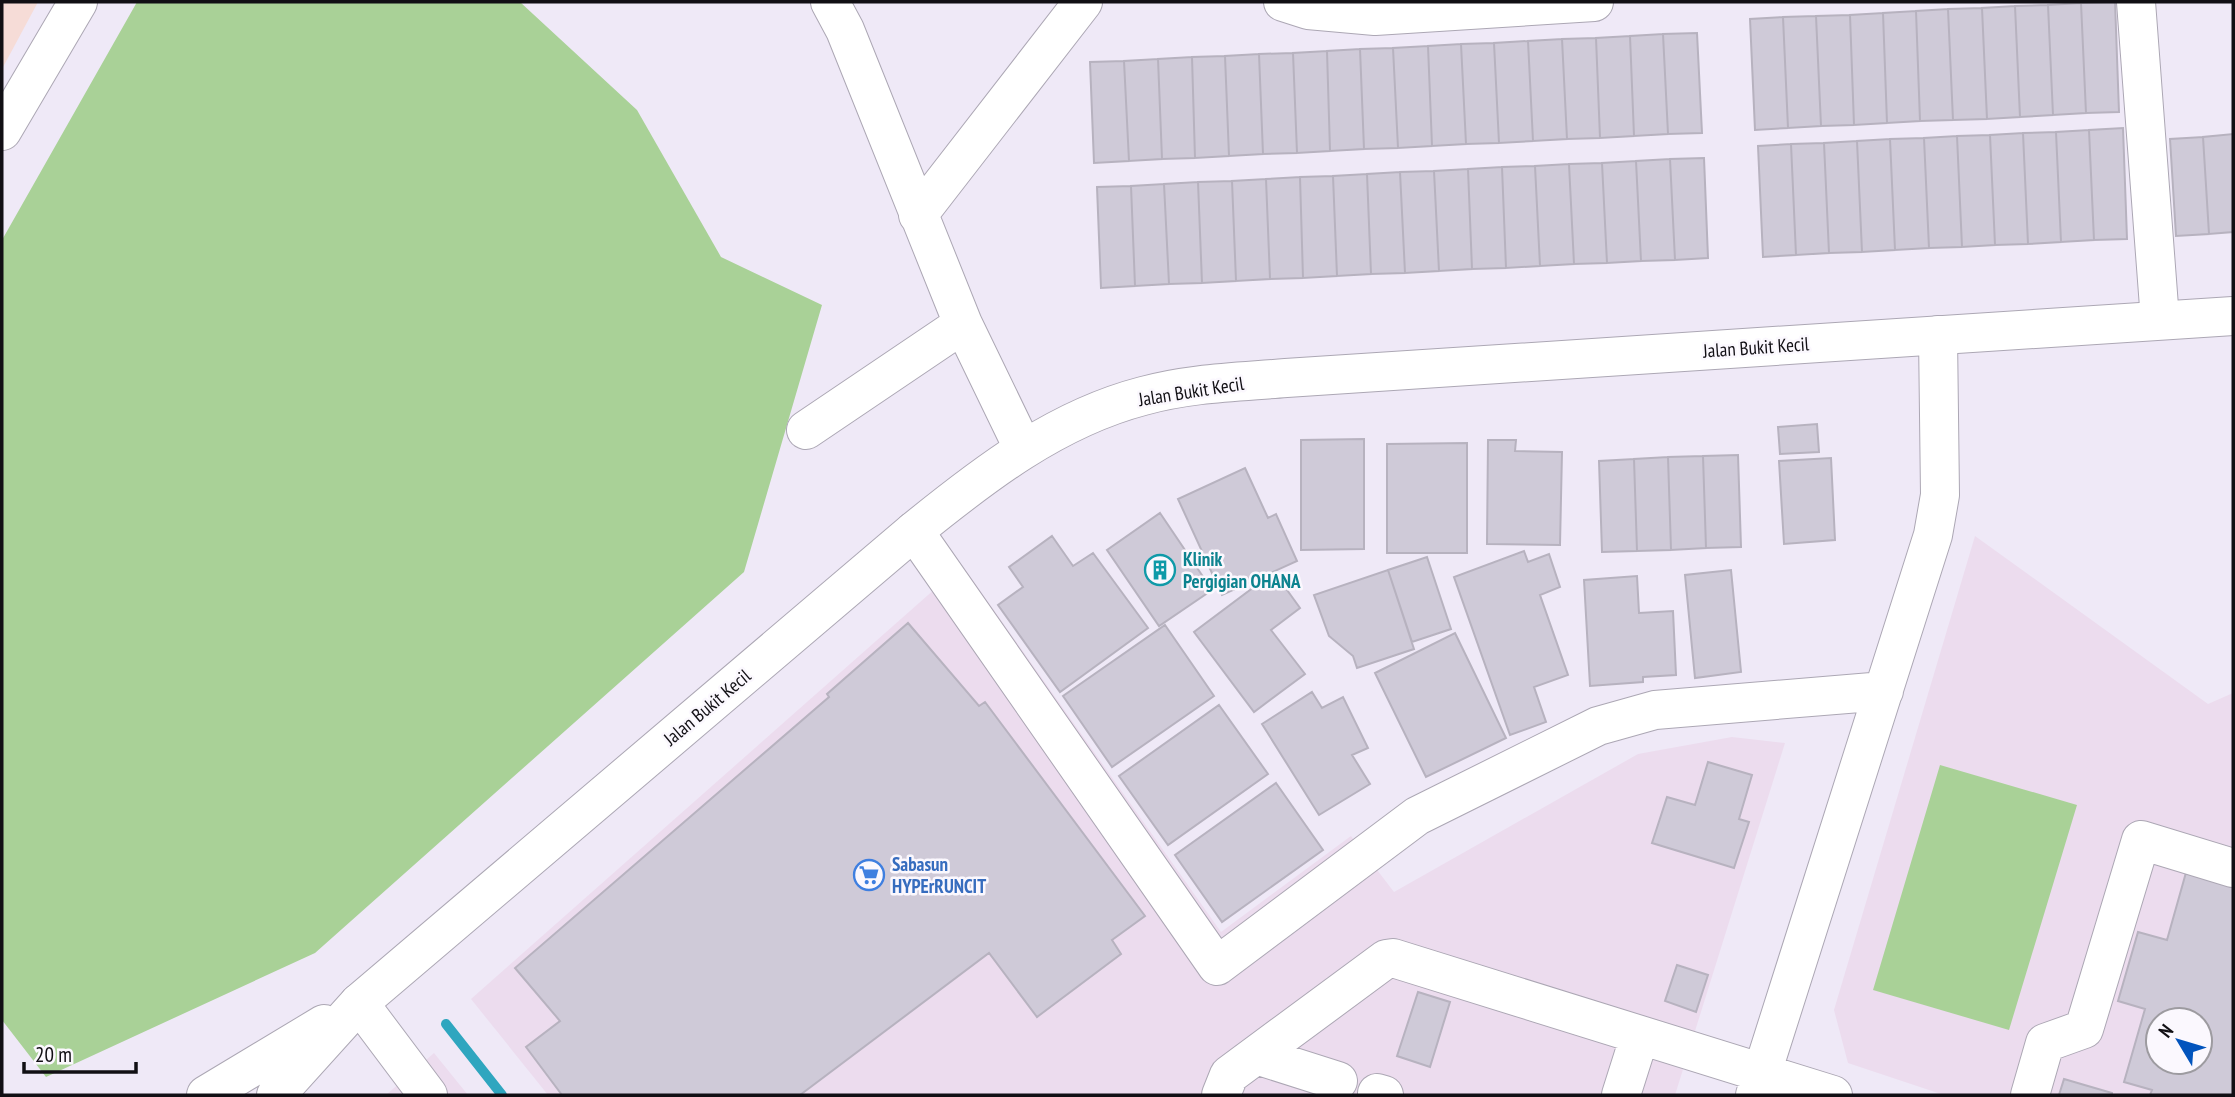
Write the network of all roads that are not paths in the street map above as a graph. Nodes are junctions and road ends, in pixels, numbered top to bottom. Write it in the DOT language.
graph roads {
  1 [pos="78,2"];
  2 [pos="830,2"];
  3 [pos="1083,2"];
  4 [pos="1283,2"];
  5 [pos="1594,2"];
  6 [pos="2136,2"];
  7 [pos="2,131"];
  8 [pos="918,215"];
  9 [pos="2233,316"];
  10 [pos="2160,320"];
  11 [pos="963,324"];
  12 [pos="1938,335"];
  13 [pos="806,430"];
  14 [pos="1023,448"];
  15 [pos="914,531"];
  16 [pos="1884,691"];
  17 [pos="2233,868"];
  18 [pos="359,1003"];
  19 [pos="1640,1035"];
  20 [pos="1256,1055"];
  21 [pos="1338,1081"];
  22 [pos="1759,1084"];
  23 [pos="206,1095"];
  24 [pos="276,1095"];
  25 [pos="428,1095"];
  26 [pos="1221,1095"];
  27 [pos="1621,1095"];
  28 [pos="1833,1095"];
  29 [pos="2030,1095"];
  1 -- 7 [label="street"];
  2 -- 8 [label="street"];
  3 -- 8 [label="street"];
  4 -- 5 [label="street"];
  6 -- 10 [label="street"];
  8 -- 11 [label="street"];
  9 -- 10 [label="street, Jalan Bukit Kecil"];
  10 -- 12 [label="street, Jalan Bukit Kecil"];
  11 -- 13 [label="street"];
  11 -- 14 [label="street"];
  12 -- 14 [label="street, Jalan Bukit Kecil"];
  12 -- 16 [label="street"];
  14 -- 15 [label="street, Jalan Bukit Kecil"];
  15 -- 16 [label="street"];
  15 -- 18 [label="street, Jalan Bukit Kecil"];
  16 -- 22 [label="street"];
  17 -- 29 [label="street"];
  18 -- 23 [label="street"];
  18 -- 24 [label="street"];
  18 -- 25 [label="street"];
  19 -- 20 [label="street"];
  19 -- 22 [label="street"];
  19 -- 27 [label="street"];
  20 -- 21 [label="street"];
  20 -- 26 [label="street"];
  22 -- 28 [label="street"];
}
